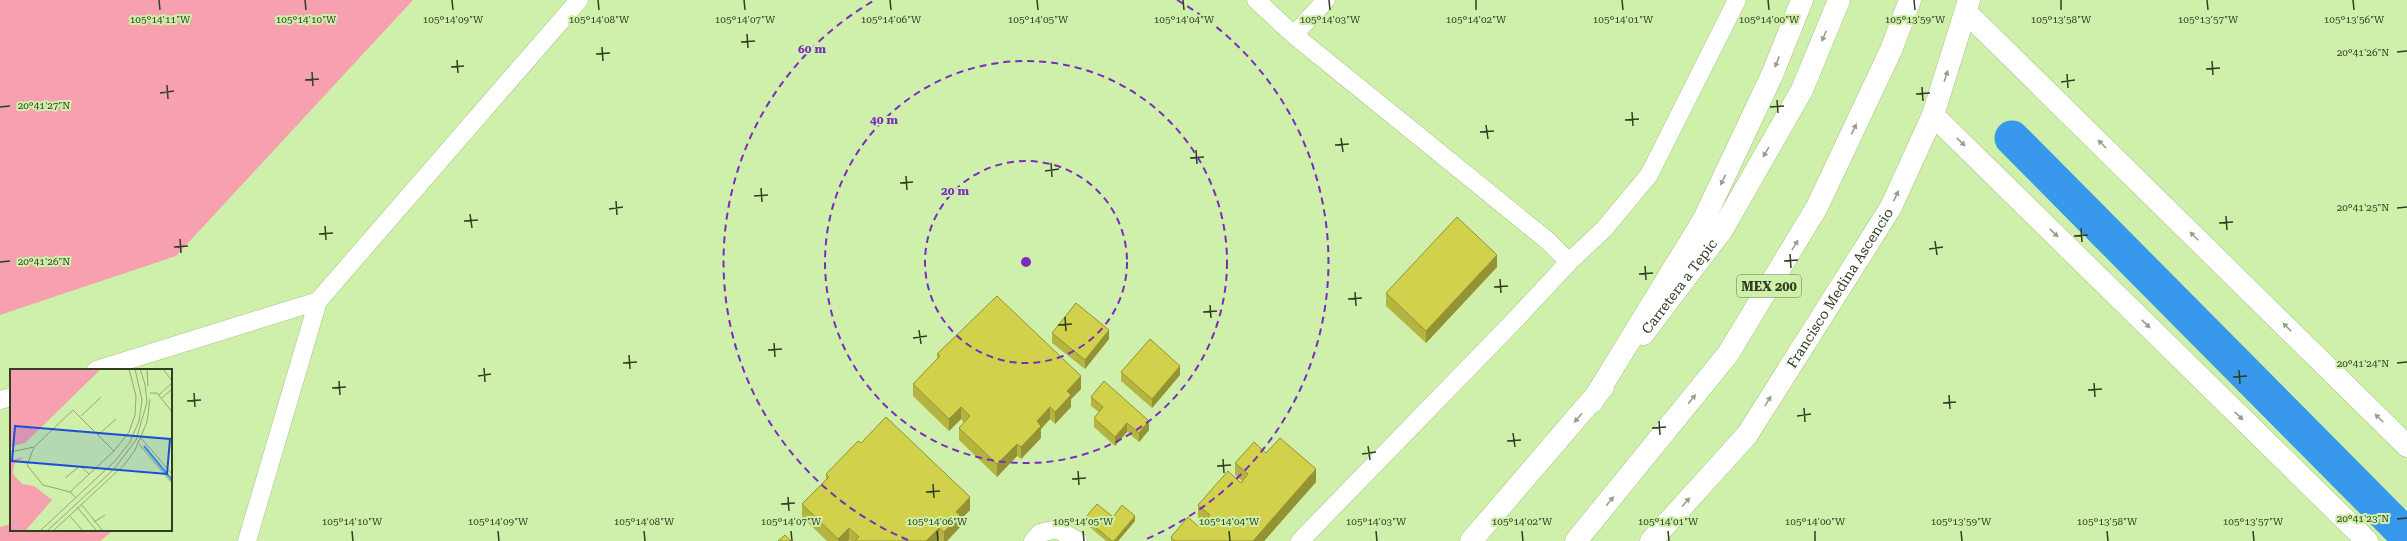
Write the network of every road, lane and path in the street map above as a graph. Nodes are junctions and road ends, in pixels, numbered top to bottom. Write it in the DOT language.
graph roads {
  1 [pos="579,0"];
  2 [pos="1256,0"];
  3 [pos="1326,0"];
  4 [pos="1737,0"];
  5 [pos="1802,0"];
  6 [pos="1839,0"];
  7 [pos="1910,0"];
  8 [pos="1968,6"];
  9 [pos="1294,35"];
  10 [pos="1933,115"];
  11 [pos="1569,262"];
  12 [pos="318,300"];
  13 [pos="99,369"];
  14 [pos="10,397"];
  15 [pos="0,400"];
  16 [pos="1592,402"];
  17 [pos="2407,446"];
  18 [pos="1582,536"];
  19 [pos="247,541"];
  20 [pos="1033,541"];
  21 [pos="1078,541"];
  22 [pos="1300,541"];
  23 [pos="1471,541"];
  24 [pos="1651,541"];
  25 [pos="2367,541"];
  1 -- 12 [label="lane"];
  2 -- 9 [label="lane"];
  3 -- 9 [label="lane"];
  4 -- 11 [label="lane"];
  5 -- 16 [label="main road, one-way"];
  6 -- 16 [label="main road, Carretera a Tepic, one-way"];
  18 -- 7 [label="main road, MEX 200, one-way"];
  10 -- 8 [label="main road, Francisco Medina Ascencio, one-way"];
  17 -- 8 [label="main road, one-way"];
  9 -- 11 [label="lane"];
  24 -- 10 [label="main road, Francisco Medina Ascencio, one-way"];
  10 -- 25 [label="main road, one-way"];
  11 -- 22 [label="lane"];
  12 -- 13 [label="lane"];
  12 -- 19 [label="lane"];
  14 -- 15 [label="lane"];
  16 -- 23 [label="main road, Carretera a Tepic, one-way"];
  20 -- 21 [label="lane"];
}
